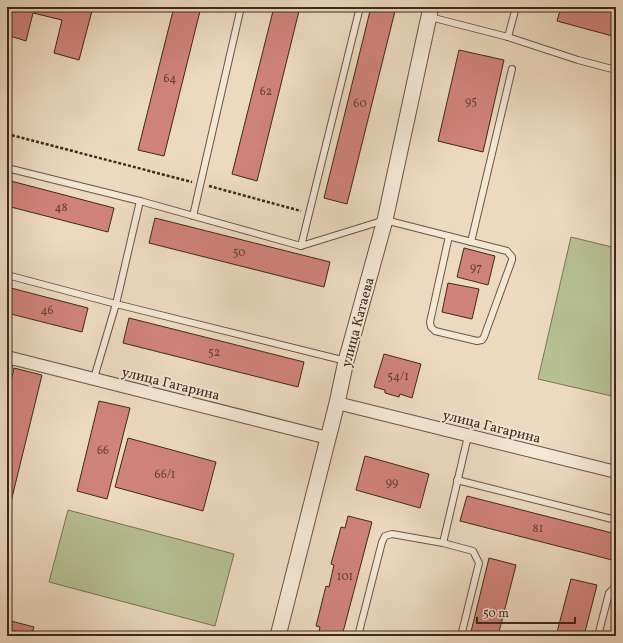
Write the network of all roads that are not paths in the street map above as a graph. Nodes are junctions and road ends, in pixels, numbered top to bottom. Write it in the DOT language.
graph roads {
  1 [pos="241,7"];
  2 [pos="360,7"];
  3 [pos="516,7"];
  4 [pos="430,12"];
  5 [pos="508,37"];
  6 [pos="512,69"];
  7 [pos="616,70"];
  8 [pos="7,168"];
  9 [pos="140,201"];
  10 [pos="193,216"];
  11 [pos="385,220"];
  12 [pos="449,236"];
  13 [pos="471,242"];
  14 [pos="301,246"];
  15 [pos="7,275"];
  16 [pos="116,304"];
  17 [pos="9,358"];
  18 [pos="346,361"];
  19 [pos="7,375"];
  20 [pos="94,378"];
  21 [pos="337,403"];
  22 [pos="468,436"];
  23 [pos="328,438"];
  24 [pos="616,472"];
  25 [pos="457,480"];
  26 [pos="616,520"];
  27 [pos="443,542"];
  28 [pos="616,589"];
  29 [pos="278,636"];
  30 [pos="358,636"];
  31 [pos="461,636"];
  32 [pos="598,636"];
  1 -- 10 [label="lane"];
  2 -- 14 [label="lane"];
  3 -- 5 [label="lane"];
  4 -- 5 [label="lane"];
  4 -- 11 [label="street, улица Катаева"];
  5 -- 7 [label="lane"];
  6 -- 13 [label="lane"];
  8 -- 9 [label="lane"];
  9 -- 10 [label="lane"];
  9 -- 16 [label="lane"];
  10 -- 14 [label="lane"];
  11 -- 12 [label="lane"];
  11 -- 14 [label="lane"];
  11 -- 18 [label="street, улица Катаева"];
  12 -- 13 [label="lane"];
  12 -- 13 [label="lane"];
  15 -- 16 [label="lane"];
  16 -- 18 [label="lane"];
  16 -- 20 [label="lane"];
  17 -- 19 [label="lane"];
  17 -- 20 [label="street, улица Гагарина"];
  18 -- 21 [label="street, улица Катаева"];
  20 -- 23 [label="street, улица Гагарина"];
  21 -- 22 [label="street, улица Гагарина"];
  21 -- 23 [label="street, улица Катаева"];
  22 -- 24 [label="street, улица Гагарина"];
  22 -- 25 [label="lane"];
  23 -- 29 [label="street, улица Катаева"];
  25 -- 26 [label="lane"];
  25 -- 27 [label="lane"];
  27 -- 30 [label="lane"];
  27 -- 31 [label="lane"];
  28 -- 32 [label="lane"];
}
